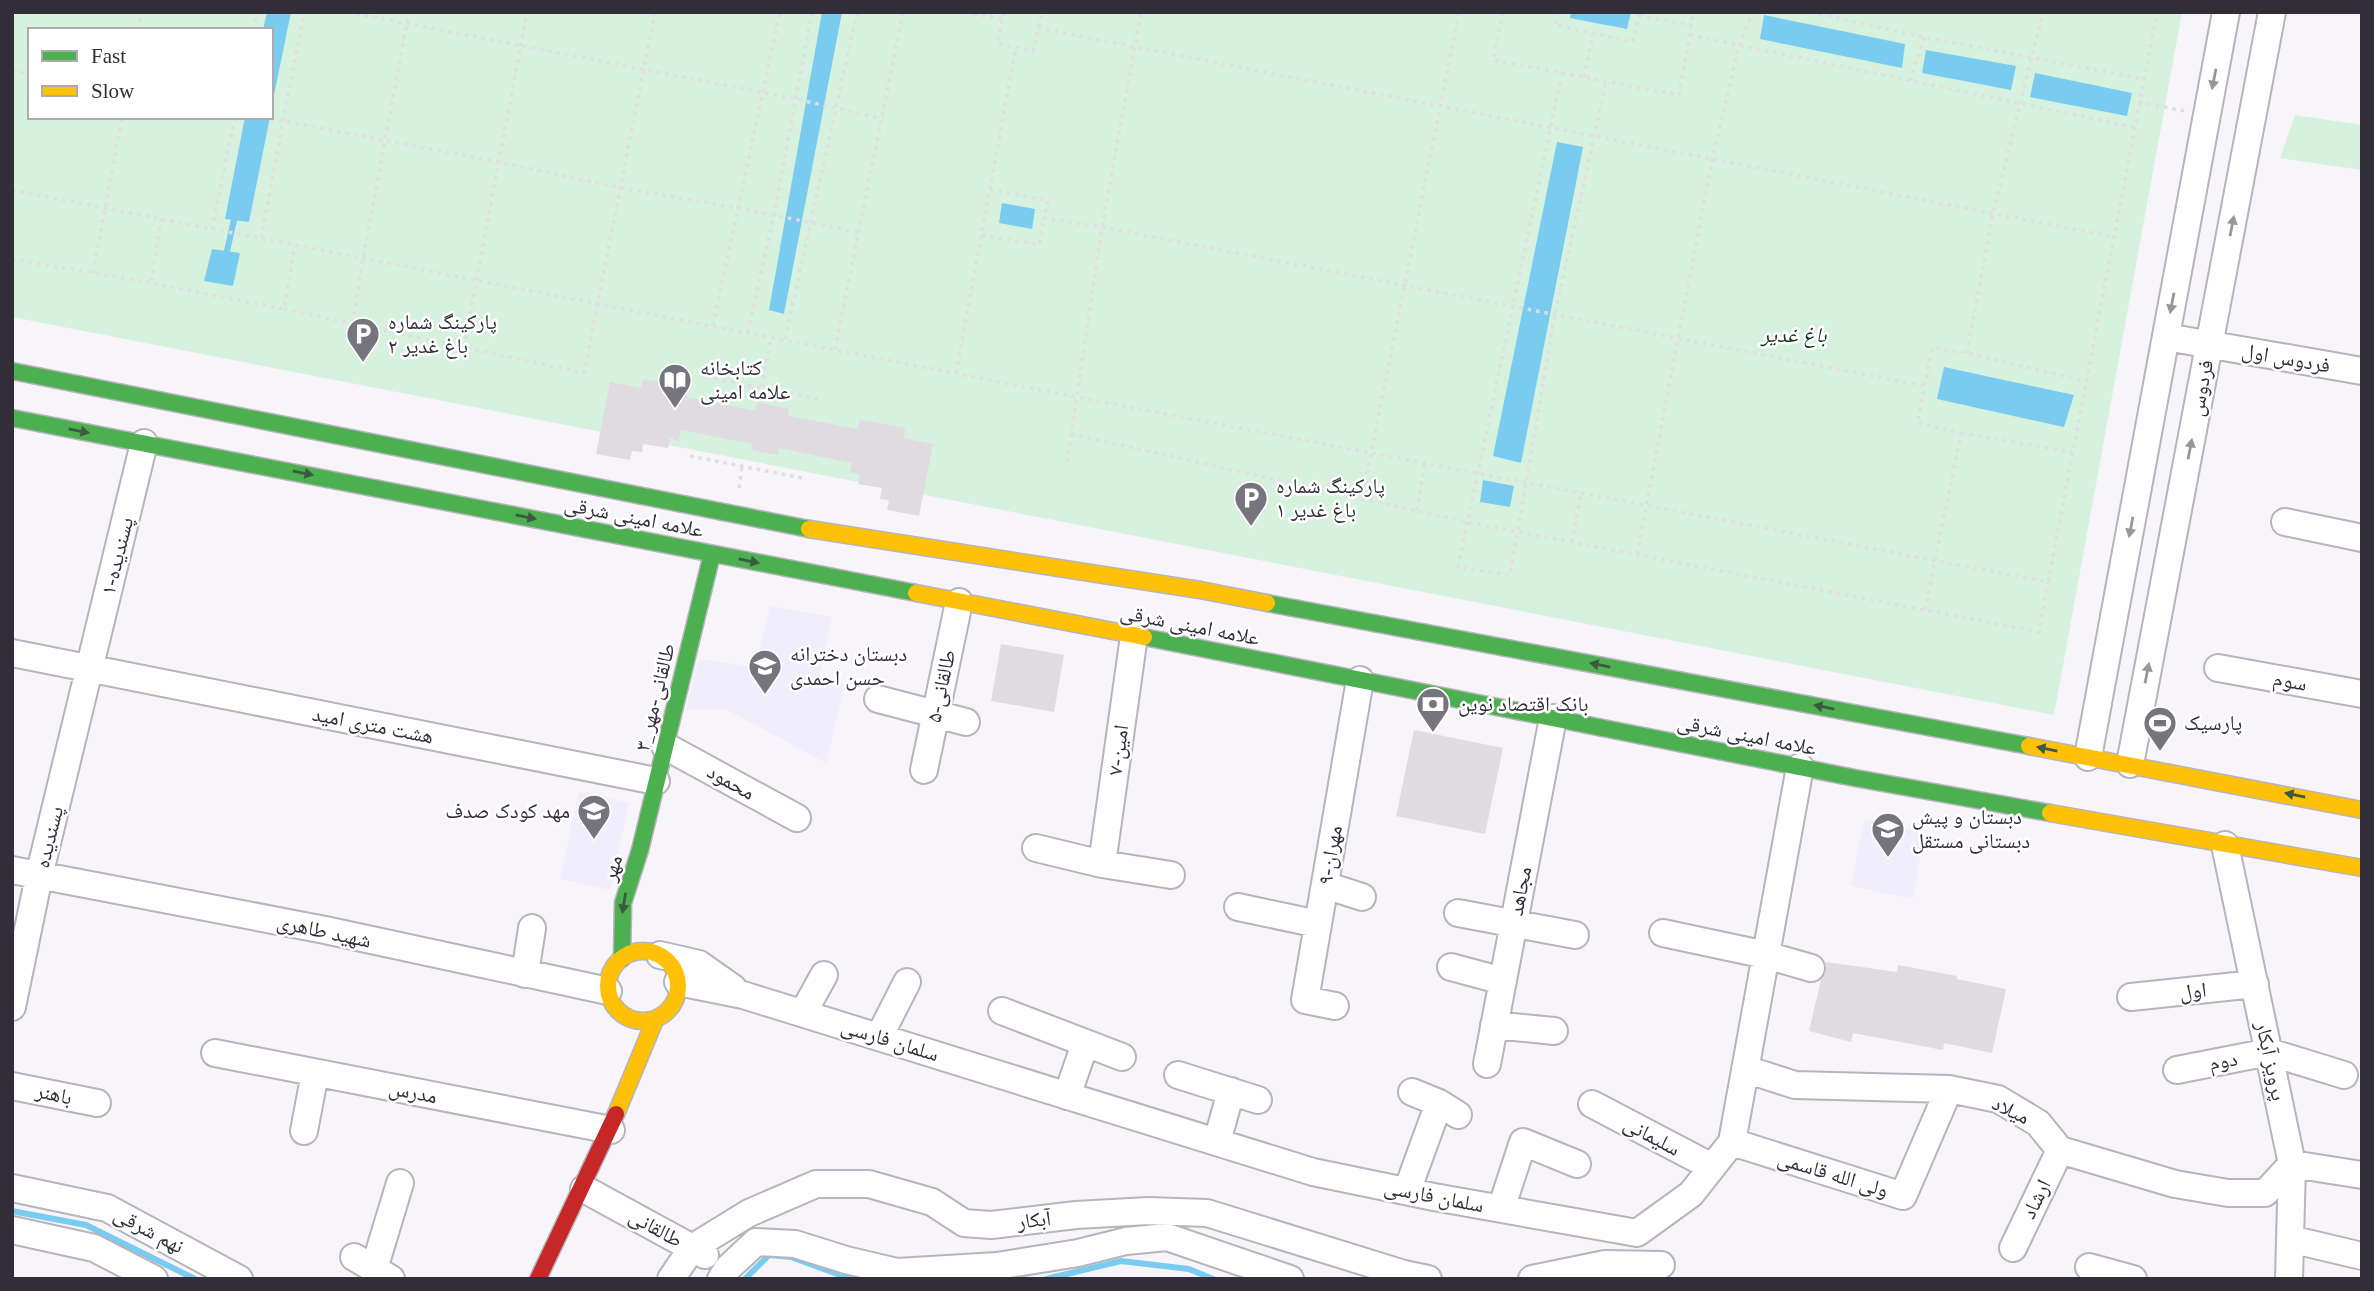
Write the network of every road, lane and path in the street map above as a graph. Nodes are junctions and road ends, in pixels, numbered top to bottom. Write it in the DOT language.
graph roads {
  1 [pos="303,12"];
  2 [pos="348,12"];
  3 [pos="409,12"];
  4 [pos="527,12"];
  5 [pos="655,12"];
  6 [pos="780,12"];
  7 [pos="812,12"];
  8 [pos="857,12"];
  9 [pos="903,12"];
  10 [pos="965,12"];
  11 [pos="1004,12"];
  12 [pos="1042,12"];
  13 [pos="1141,12"];
  14 [pos="1459,12"];
  15 [pos="1503,12"];
  16 [pos="1558,12"];
  17 [pos="1694,12"];
  18 [pos="1753,12"];
  19 [pos="1811,12"];
  20 [pos="2043,12"];
  21 [pos="2157,12"];
  22 [pos="2226,12"];
  23 [pos="2272,12"];
  24 [pos="1639,14"];
  25 [pos="1002,19"];
  26 [pos="407,24"];
  27 [pos="1692,25"];
  28 [pos="1038,28"];
  29 [pos="1593,34"];
  30 [pos="1690,35"];
  31 [pos="1924,37"];
  32 [pos="1738,45"];
  33 [pos="521,46"];
  34 [pos="1016,47"];
  35 [pos="1135,47"];
  36 [pos="2032,57"];
  37 [pos="644,70"];
  38 [pos="1562,73"];
  39 [pos="1584,77"];
  40 [pos="2144,79"];
  41 [pos="1910,81"];
  42 [pos="1606,82"];
  43 [pos="762,94"];
  44 [pos="796,99"];
  45 [pos="2139,102"];
  46 [pos="2020,103"];
  47 [pos="1440,106"];
  48 [pos="837,109"];
  49 [pos="2207,116"];
  50 [pos="880,118"];
  51 [pos="122,119"];
  52 [pos="235,119"];
  53 [pos="270,119"];
  54 [pos="283,122"];
  55 [pos="1550,127"];
  56 [pos="2134,127"];
  57 [pos="1594,136"];
  58 [pos="385,140"];
  59 [pos="1712,160"];
  60 [pos="499,162"];
  61 [pos="621,188"];
  62 [pos="12,190"];
  63 [pos="990,190"];
  64 [pos="106,208"];
  65 [pos="738,208"];
  66 [pos="1993,213"];
  67 [pos="774,215"];
  68 [pos="1044,218"];
  69 [pos="161,219"];
  70 [pos="811,222"];
  71 [pos="1102,227"];
  72 [pos="215,229"];
  73 [pos="858,232"];
  74 [pos="982,234"];
  75 [pos="2114,237"];
  76 [pos="261,238"];
  77 [pos="295,245"];
  78 [pos="363,258"];
  79 [pos="12,259"];
  80 [pos="93,273"];
  81 [pos="476,280"];
  82 [pos="150,283"];
  83 [pos="1404,285"];
  84 [pos="598,303"];
  85 [pos="1512,306"];
  86 [pos="284,309"];
  87 [pos="1555,314"];
  88 [pos="353,323"];
  89 [pos="713,325"];
  90 [pos="748,332"];
  91 [pos="771,337"];
  92 [pos="1679,337"];
  93 [pos="2166,337"];
  94 [pos="785,339"];
  95 [pos="2210,344"];
  96 [pos="464,346"];
  97 [pos="835,349"];
  98 [pos="1968,353"];
  99 [pos="12,371"];
  100 [pos="2362,371"];
  101 [pos="956,373"];
  102 [pos="706,377"];
  103 [pos="2086,381"];
  104 [pos="1925,386"];
  105 [pos="761,388"];
  106 [pos="1077,397"];
  107 [pos="818,399"];
  108 [pos="12,418"];
  109 [pos="1961,433"];
  110 [pos="1072,434"];
  111 [pos="144,443"];
  112 [pos="2073,452"];
  113 [pos="1371,453"];
  114 [pos="690,456"];
  115 [pos="1067,462"];
  116 [pos="1425,463"];
  117 [pos="1478,473"];
  118 [pos="802,478"];
  119 [pos="1525,482"];
  120 [pos="1581,493"];
  121 [pos="1362,499"];
  122 [pos="1646,505"];
  123 [pos="1417,510"];
  124 [pos="1467,522"];
  125 [pos="2285,522"];
  126 [pos="1517,531"];
  127 [pos="2362,538"];
  128 [pos="1572,542"];
  129 [pos="712,554"];
  130 [pos="1637,554"];
  131 [pos="1936,561"];
  132 [pos="2048,582"];
  133 [pos="959,602"];
  134 [pos="1925,610"];
  135 [pos="1134,636"];
  136 [pos="12,653"];
  137 [pos="2218,668"];
  138 [pos="90,669"];
  139 [pos="1360,680"];
  140 [pos="2362,694"];
  141 [pos="878,699"];
  142 [pos="935,715"];
  143 [pos="1553,718"];
  144 [pos="966,722"];
  145 [pos="665,746"];
  146 [pos="2088,757"];
  147 [pos="2130,764"];
  148 [pos="1800,767"];
  149 [pos="924,770"];
  150 [pos="656,781"];
  151 [pos="2362,810"];
  152 [pos="797,818"];
  153 [pos="2225,845"];
  154 [pos="1036,848"];
  155 [pos="639,850"];
  156 [pos="1102,864"];
  157 [pos="2362,868"];
  158 [pos="12,870"];
  159 [pos="1171,875"];
  160 [pos="39,876"];
  161 [pos="1325,885"];
  162 [pos="1362,897"];
  163 [pos="642,902"];
  164 [pos="1238,907"];
  165 [pos="1458,913"];
  166 [pos="1318,924"];
  167 [pos="1514,925"];
  168 [pos="532,928"];
  169 [pos="1663,933"];
  170 [pos="645,934"];
  171 [pos="1575,935"];
  172 [pos="655,954"];
  173 [pos="1766,956"];
  174 [pos="622,959"];
  175 [pos="1451,967"];
  176 [pos="1811,968"];
  177 [pos="525,974"];
  178 [pos="824,975"];
  179 [pos="1503,981"];
  180 [pos="678,982"];
  181 [pos="907,982"];
  182 [pos="2255,984"];
  183 [pos="743,995"];
  184 [pos="2132,997"];
  185 [pos="613,1002"];
  186 [pos="1335,1006"];
  187 [pos="12,1007"];
  188 [pos="1002,1011"];
  189 [pos="803,1013"];
  190 [pos="655,1020"];
  191 [pos="1494,1025"];
  192 [pos="1554,1031"];
  193 [pos="879,1037"];
  194 [pos="1085,1044"];
  195 [pos="2269,1052"];
  196 [pos="215,1054"];
  197 [pos="1122,1057"];
  198 [pos="1487,1064"];
  199 [pos="1745,1069"];
  200 [pos="2177,1070"];
  201 [pos="315,1073"];
  202 [pos="1178,1075"];
  203 [pos="2344,1075"];
  204 [pos="12,1086"];
  205 [pos="1949,1089"];
  206 [pos="1231,1091"];
  207 [pos="1412,1092"];
  208 [pos="1067,1096"];
  209 [pos="1258,1100"];
  210 [pos="624,1101"];
  211 [pos="97,1103"];
  212 [pos="1592,1104"];
  213 [pos="304,1130"];
  214 [pos="611,1130"];
  215 [pos="1217,1142"];
  216 [pos="1731,1142"];
  217 [pos="2060,1150"];
  218 [pos="1577,1164"];
  219 [pos="2292,1164"];
  220 [pos="1712,1167"];
  221 [pos="2362,1175"];
  222 [pos="400,1183"];
  223 [pos="12,1188"];
  224 [pos="584,1189"];
  225 [pos="1407,1191"];
  226 [pos="1501,1209"];
  227 [pos="12,1230"];
  228 [pos="1637,1233"];
  229 [pos="2290,1239"];
  230 [pos="692,1248"];
  231 [pos="2013,1248"];
  232 [pos="2362,1256"];
  233 [pos="2089,1267"];
  234 [pos="373,1268"];
  235 [pos="1667,1272"];
  236 [pos="724,1273"];
  237 [pos="931,1275"];
  238 [pos="155,1279"];
  239 [pos="239,1279"];
  240 [pos="538,1279"];
  241 [pos="671,1279"];
  242 [pos="1290,1279"];
  243 [pos="1428,1279"];
  244 [pos="1532,1279"];
  245 [pos="1636,1279"];
  246 [pos="2133,1279"];
  247 [pos="2289,1279"];
  1 -- 54 [label="path"];
  2 -- 26 [label="path"];
  3 -- 26 [label="path"];
  4 -- 33 [label="path"];
  5 -- 37 [label="path"];
  6 -- 43 [label="path"];
  7 -- 44 [label="path"];
  8 -- 48 [label="path"];
  9 -- 50 [label="path"];
  10 -- 25 [label="path"];
  11 -- 25 [label="path"];
  12 -- 28 [label="path"];
  13 -- 35 [label="path"];
  14 -- 47 [label="path"];
  15 -- 38 [label="path"];
  16 -- 29 [label="path"];
  17 -- 27 [label="path"];
  18 -- 32 [label="path"];
  19 -- 31 [label="path"];
  20 -- 36 [label="path"];
  21 -- 40 [label="path"];
  22 -- 49 [label="street, فردوس, one-way"];
  95 -- 23 [label="street, فردوس, one-way"];
  24 -- 27 [label="path"];
  24 -- 29 [label="path"];
  25 -- 34 [label="path"];
  26 -- 33 [label="path"];
  26 -- 58 [label="path"];
  27 -- 30 [label="path"];
  28 -- 34 [label="path"];
  28 -- 35 [label="path"];
  29 -- 39 [label="path"];
  30 -- 32 [label="path"];
  30 -- 42 [label="path"];
  31 -- 36 [label="path"];
  31 -- 41 [label="path"];
  32 -- 41 [label="path"];
  32 -- 59 [label="path"];
  33 -- 37 [label="path"];
  33 -- 60 [label="path"];
  34 -- 63 [label="path"];
  35 -- 47 [label="path"];
  35 -- 71 [label="path"];
  36 -- 40 [label="path"];
  36 -- 46 [label="path"];
  37 -- 43 [label="path"];
  37 -- 61 [label="path"];
  38 -- 39 [label="path"];
  38 -- 55 [label="path"];
  39 -- 42 [label="path"];
  40 -- 45 [label="path"];
  41 -- 46 [label="path"];
  42 -- 57 [label="path"];
  43 -- 44 [label="path"];
  43 -- 65 [label="path"];
  44 -- 48 [label="path"];
  44 -- 67 [label="path"];
  45 -- 49 [label="path"];
  45 -- 56 [label="path"];
  46 -- 56 [label="path"];
  46 -- 66 [label="path"];
  47 -- 55 [label="path"];
  47 -- 83 [label="path"];
  48 -- 50 [label="path"];
  48 -- 70 [label="path"];
  49 -- 93 [label="street, فردوس, one-way"];
  50 -- 73 [label="path"];
  51 -- 64 [label="path"];
  52 -- 72 [label="path"];
  53 -- 54 [label="path"];
  54 -- 58 [label="path"];
  54 -- 76 [label="path"];
  55 -- 57 [label="path"];
  55 -- 85 [label="path"];
  56 -- 75 [label="path"];
  57 -- 59 [label="path"];
  57 -- 87 [label="path"];
  58 -- 60 [label="path"];
  58 -- 78 [label="path"];
  59 -- 66 [label="path"];
  59 -- 92 [label="path"];
  60 -- 61 [label="path"];
  60 -- 81 [label="path"];
  61 -- 65 [label="path"];
  61 -- 84 [label="path"];
  62 -- 64 [label="path"];
  63 -- 68 [label="path"];
  63 -- 74 [label="path"];
  64 -- 69 [label="path"];
  64 -- 80 [label="path"];
  65 -- 67 [label="path"];
  65 -- 89 [label="path"];
  66 -- 75 [label="path"];
  66 -- 98 [label="path"];
  67 -- 70 [label="path"];
  67 -- 90 [label="path"];
  68 -- 71 [label="path"];
  68 -- 74 [label="path"];
  69 -- 72 [label="path"];
  69 -- 82 [label="path"];
  70 -- 73 [label="path"];
  70 -- 94 [label="path"];
  71 -- 83 [label="path"];
  71 -- 106 [label="path"];
  72 -- 76 [label="path"];
  73 -- 97 [label="path"];
  74 -- 101 [label="path"];
  75 -- 103 [label="path"];
  76 -- 77 [label="path"];
  77 -- 78 [label="path"];
  77 -- 86 [label="path"];
  78 -- 81 [label="path"];
  78 -- 88 [label="path"];
  79 -- 80 [label="path"];
  80 -- 82 [label="path"];
  81 -- 84 [label="path"];
  81 -- 96 [label="path"];
  82 -- 86 [label="path"];
  83 -- 85 [label="path"];
  83 -- 113 [label="path"];
  84 -- 89 [label="path"];
  84 -- 96 [label="path"];
  85 -- 87 [label="path"];
  85 -- 117 [label="path"];
  86 -- 88 [label="path"];
  87 -- 92 [label="path"];
  87 -- 119 [label="path"];
  88 -- 96 [label="path"];
  89 -- 90 [label="path"];
  90 -- 91 [label="path"];
  91 -- 94 [label="path"];
  91 -- 105 [label="path"];
  92 -- 104 [label="path"];
  92 -- 122 [label="path"];
  93 -- 95 [label="street, فردوس اول"];
  93 -- 146 [label="street, فردوس, one-way"];
  94 -- 97 [label="path"];
  95 -- 100 [label="street, فردوس اول"];
  147 -- 95 [label="street, فردوس, one-way"];
  97 -- 101 [label="path"];
  98 -- 103 [label="path"];
  98 -- 104 [label="path"];
  146 -- 99 [label="main road, علامه امینی شرقی, one-way"];
  101 -- 106 [label="path"];
  102 -- 105 [label="path"];
  103 -- 112 [label="path"];
  104 -- 109 [label="path"];
  105 -- 107 [label="path"];
  106 -- 110 [label="path"];
  106 -- 113 [label="path"];
  108 -- 111 [label="main road, علامه امینی شرقی, one-way"];
  109 -- 112 [label="path"];
  109 -- 131 [label="path"];
  110 -- 115 [label="path"];
  110 -- 121 [label="path"];
  111 -- 129 [label="main road, علامه امینی شرقی, one-way"];
  111 -- 138 [label="street, ۱-پسندیده"];
  112 -- 132 [label="path"];
  113 -- 116 [label="path"];
  113 -- 121 [label="path"];
  114 -- 118 [label="path"];
  116 -- 117 [label="path"];
  116 -- 123 [label="path"];
  117 -- 119 [label="path"];
  117 -- 124 [label="path"];
  119 -- 120 [label="path"];
  119 -- 126 [label="path"];
  120 -- 122 [label="path"];
  120 -- 128 [label="path"];
  121 -- 123 [label="path"];
  122 -- 130 [label="path"];
  122 -- 131 [label="path"];
  123 -- 124 [label="path"];
  124 -- 126 [label="path"];
  124 -- 126 [label="path"];
  125 -- 127 [label="street"];
  126 -- 128 [label="path"];
  128 -- 130 [label="path"];
  129 -- 133 [label="main road, علامه امینی شرقی, one-way"];
  129 -- 145 [label="main road, ۳_طالقانی-مهر"];
  130 -- 134 [label="path"];
  131 -- 132 [label="path"];
  131 -- 134 [label="path"];
  132 -- 134 [label="path"];
  133 -- 135 [label="main road, علامه امینی شرقی"];
  133 -- 142 [label="street, ۵-طالقانی"];
  135 -- 139 [label="main road, علامه امینی شرقی"];
  135 -- 156 [label="street, ۷-امین"];
  136 -- 138 [label="street, هشت متری امید"];
  137 -- 140 [label="street, سوم"];
  138 -- 150 [label="street, هشت متری امید"];
  138 -- 160 [label="street, پسندیده"];
  139 -- 143 [label="main road, علامه امینی شرقی"];
  139 -- 161 [label="street, ۹-مهران"];
  141 -- 142 [label="street"];
  142 -- 144 [label="street"];
  142 -- 149 [label="street, ۵-طالقانی"];
  143 -- 148 [label="main road, علامه امینی شرقی"];
  143 -- 167 [label="street, مجاهد"];
  145 -- 150 [label="main road, ۳_طالقانی-مهر"];
  145 -- 152 [label="street, محمود"];
  146 -- 147 [label="main road, علامه امینی شرقی"];
  151 -- 147 [label="main road, علامه امینی شرقی, one-way"];
  148 -- 153 [label="main road, علامه امینی شرقی"];
  148 -- 173 [label="street"];
  150 -- 155 [label="main road, ۳_طالقانی-مهر"];
  153 -- 157 [label="main road, علامه امینی شرقی"];
  153 -- 182 [label="street, پرویز آبکار"];
  154 -- 156 [label="street"];
  155 -- 163 [label="main road, مهر"];
  155 -- 174 [label="main road, مهر, one-way"];
  156 -- 159 [label="street"];
  158 -- 160 [label="street, شهید طاهری"];
  160 -- 177 [label="street, شهید طاهری"];
  160 -- 187 [label="street, پسندیده"];
  161 -- 162 [label="street"];
  161 -- 166 [label="street, ۹-مهران"];
  164 -- 166 [label="street"];
  165 -- 167 [label="street"];
  166 -- 186 [label="street, ۹-مهران"];
  167 -- 171 [label="street"];
  167 -- 179 [label="street, مجاهد"];
  168 -- 177 [label="street"];
  169 -- 173 [label="street"];
  170 -- 172 [label="main road"];
  172 -- 174 [label="main road"];
  172 -- 180 [label="main road"];
  172 -- 183 [label="street, سلمان فارسی"];
  173 -- 176 [label="street"];
  173 -- 199 [label="street"];
  174 -- 185 [label="main road"];
  175 -- 179 [label="street"];
  177 -- 185 [label="street, شهید طاهری"];
  178 -- 189 [label="street"];
  179 -- 191 [label="street, مجاهد"];
  180 -- 183 [label="street, سلمان فارسی"];
  180 -- 190 [label="main road"];
  181 -- 193 [label="street"];
  182 -- 184 [label="street, اول"];
  182 -- 195 [label="street, پرویز آبکار"];
  183 -- 189 [label="street, سلمان فارسی"];
  185 -- 190 [label="main road"];
  185 -- 210 [label="main road"];
  188 -- 194 [label="street"];
  189 -- 193 [label="street, سلمان فارسی"];
  190 -- 210 [label="main road"];
  191 -- 192 [label="street"];
  191 -- 198 [label="street, مجاهد"];
  193 -- 208 [label="street, سلمان فارسی"];
  194 -- 197 [label="street"];
  194 -- 208 [label="street"];
  195 -- 200 [label="street, دوم"];
  195 -- 203 [label="street"];
  195 -- 219 [label="street, پرویز آبکار"];
  196 -- 201 [label="street, مدرس"];
  199 -- 205 [label="street, میلاد"];
  199 -- 216 [label="street"];
  201 -- 213 [label="street"];
  201 -- 214 [label="street, مدرس"];
  202 -- 206 [label="street"];
  204 -- 211 [label="street, باهنر"];
  205 -- 216 [label="street, ولی الله قاسمی"];
  205 -- 217 [label="street, میلاد"];
  206 -- 209 [label="street"];
  206 -- 215 [label="street"];
  207 -- 225 [label="street"];
  208 -- 215 [label="street, سلمان فارسی"];
  210 -- 214 [label="main road"];
  212 -- 220 [label="street, سلیمانی"];
  214 -- 224 [label="main road"];
  215 -- 225 [label="street, سلمان فارسی"];
  216 -- 220 [label="street"];
  217 -- 219 [label="street"];
  217 -- 231 [label="street, ارشاد"];
  218 -- 226 [label="street"];
  219 -- 221 [label="street"];
  219 -- 229 [label="street, پرویز آبکار"];
  220 -- 228 [label="street"];
  222 -- 234 [label="street"];
  223 -- 239 [label="street, نهم شرقی"];
  224 -- 230 [label="street, طالقانی"];
  224 -- 240 [label="main road"];
  225 -- 226 [label="street, سلمان فارسی"];
  226 -- 228 [label="street, سلمان فارسی"];
  227 -- 238 [label="street"];
  228 -- 235 [label="street"];
  229 -- 232 [label="street"];
  229 -- 247 [label="street, پرویز آبکار"];
  230 -- 236 [label="street, طالقانی"];
  230 -- 241 [label="street, آبکار"];
  230 -- 243 [label="street, آبکار"];
  233 -- 246 [label="street"];
  235 -- 244 [label="street"];
  235 -- 245 [label="street"];
  236 -- 237 [label="street, آبکار"];
  237 -- 242 [label="street, آبکار"];
}
